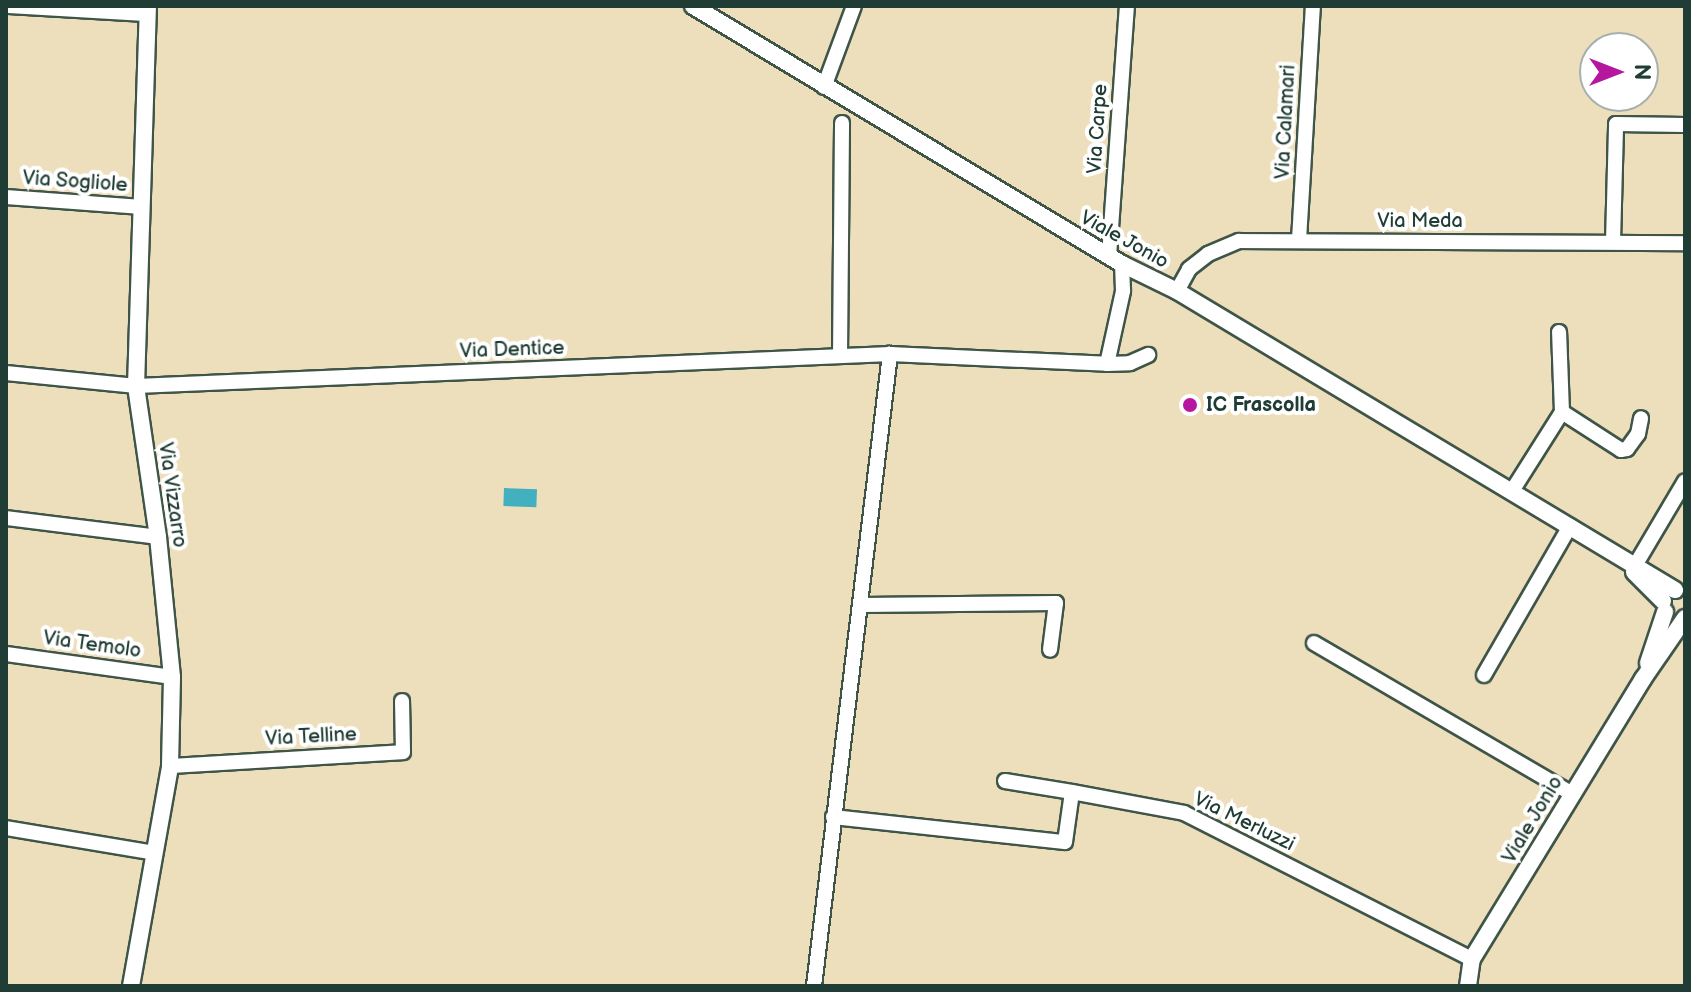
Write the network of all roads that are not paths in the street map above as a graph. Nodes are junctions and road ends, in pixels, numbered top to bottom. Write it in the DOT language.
graph roads {
  1 [pos="7,6"];
  2 [pos="693,6"];
  3 [pos="854,6"];
  4 [pos="1127,6"];
  5 [pos="1313,6"];
  6 [pos="147,10"];
  7 [pos="719,13"];
  8 [pos="824,87"];
  9 [pos="842,123"];
  10 [pos="1685,125"];
  11 [pos="6,197"];
  12 [pos="142,207"];
  13 [pos="1299,240"];
  14 [pos="1613,242"];
  15 [pos="1685,243"];
  16 [pos="1115,260"];
  17 [pos="1150,278"];
  18 [pos="1123,291"];
  19 [pos="1177,291"];
  20 [pos="1559,332"];
  21 [pos="890,354"];
  22 [pos="1148,355"];
  23 [pos="840,356"];
  24 [pos="1107,364"];
  25 [pos="6,373"];
  26 [pos="136,386"];
  27 [pos="1562,412"];
  28 [pos="1641,418"];
  29 [pos="1685,481"];
  30 [pos="1512,491"];
  31 [pos="6,518"];
  32 [pos="1570,526"];
  33 [pos="158,537"];
  34 [pos="1617,553"];
  35 [pos="1636,564"];
  36 [pos="1672,599"];
  37 [pos="862,605"];
  38 [pos="1685,618"];
  39 [pos="1314,643"];
  40 [pos="1050,650"];
  41 [pos="6,654"];
  42 [pos="1484,675"];
  43 [pos="172,677"];
  44 [pos="1643,679"];
  45 [pos="402,701"];
  46 [pos="170,766"];
  47 [pos="1005,781"];
  48 [pos="1072,792"];
  49 [pos="1572,794"];
  50 [pos="833,817"];
  51 [pos="6,828"];
  52 [pos="155,853"];
  53 [pos="1472,959"];
  54 [pos="131,986"];
  55 [pos="814,986"];
  56 [pos="1468,986"];
  1 -- 6 [label="street"];
  2 -- 7 [label="street, Viale Jonio"];
  3 -- 8 [label="street"];
  4 -- 16 [label="street, Via Carpe"];
  5 -- 13 [label="street, Via Calamari"];
  6 -- 12 [label="street, Via Vizzarro"];
  7 -- 8 [label="street, Viale Jonio"];
  8 -- 16 [label="street, Viale Jonio"];
  9 -- 23 [label="street"];
  10 -- 14 [label="street"];
  11 -- 12 [label="street, Via Sogliole"];
  12 -- 26 [label="street, Via Vizzarro"];
  13 -- 14 [label="street, Via Meda"];
  13 -- 19 [label="street, Via Meda"];
  14 -- 15 [label="street, Via Meda"];
  16 -- 17 [label="street, Viale Jonio"];
  16 -- 18 [label="street"];
  17 -- 18 [label="street"];
  17 -- 19 [label="street, Viale Jonio"];
  18 -- 24 [label="street"];
  19 -- 30 [label="street, Viale Jonio"];
  20 -- 27 [label="street"];
  21 -- 23 [label="street, Via Dentice"];
  21 -- 24 [label="street, Via Dentice"];
  21 -- 37 [label="street"];
  22 -- 24 [label="street, Via Dentice"];
  23 -- 26 [label="street, Via Dentice"];
  25 -- 26 [label="street, Via Dentice"];
  26 -- 33 [label="street, Via Vizzarro"];
  27 -- 28 [label="street"];
  27 -- 30 [label="street"];
  29 -- 35 [label="street"];
  30 -- 32 [label="street, Viale Jonio"];
  31 -- 33 [label="street"];
  32 -- 34 [label="street, Viale Jonio"];
  32 -- 42 [label="street"];
  33 -- 43 [label="street, Via Vizzarro"];
  34 -- 35 [label="street, Viale Jonio"];
  34 -- 36 [label="street, Viale Jonio"];
  35 -- 36 [label="street, Viale Jonio"];
  36 -- 38 [label="street"];
  36 -- 44 [label="street, Viale Jonio"];
  37 -- 40 [label="street"];
  37 -- 50 [label="street"];
  38 -- 44 [label="street, Viale Jonio"];
  39 -- 49 [label="street"];
  41 -- 43 [label="street, Via Temolo"];
  43 -- 46 [label="street, Via Vizzarro"];
  44 -- 49 [label="street, Viale Jonio"];
  45 -- 46 [label="street, Via Telline"];
  46 -- 52 [label="street, Via Vizzarro"];
  47 -- 48 [label="street, Via Merluzzi"];
  48 -- 50 [label="street"];
  48 -- 53 [label="street, Via Merluzzi"];
  49 -- 53 [label="street, Viale Jonio"];
  50 -- 55 [label="street"];
  51 -- 52 [label="street"];
  52 -- 54 [label="street, Via Vizzarro"];
  53 -- 56 [label="street, Viale Jonio"];
}
